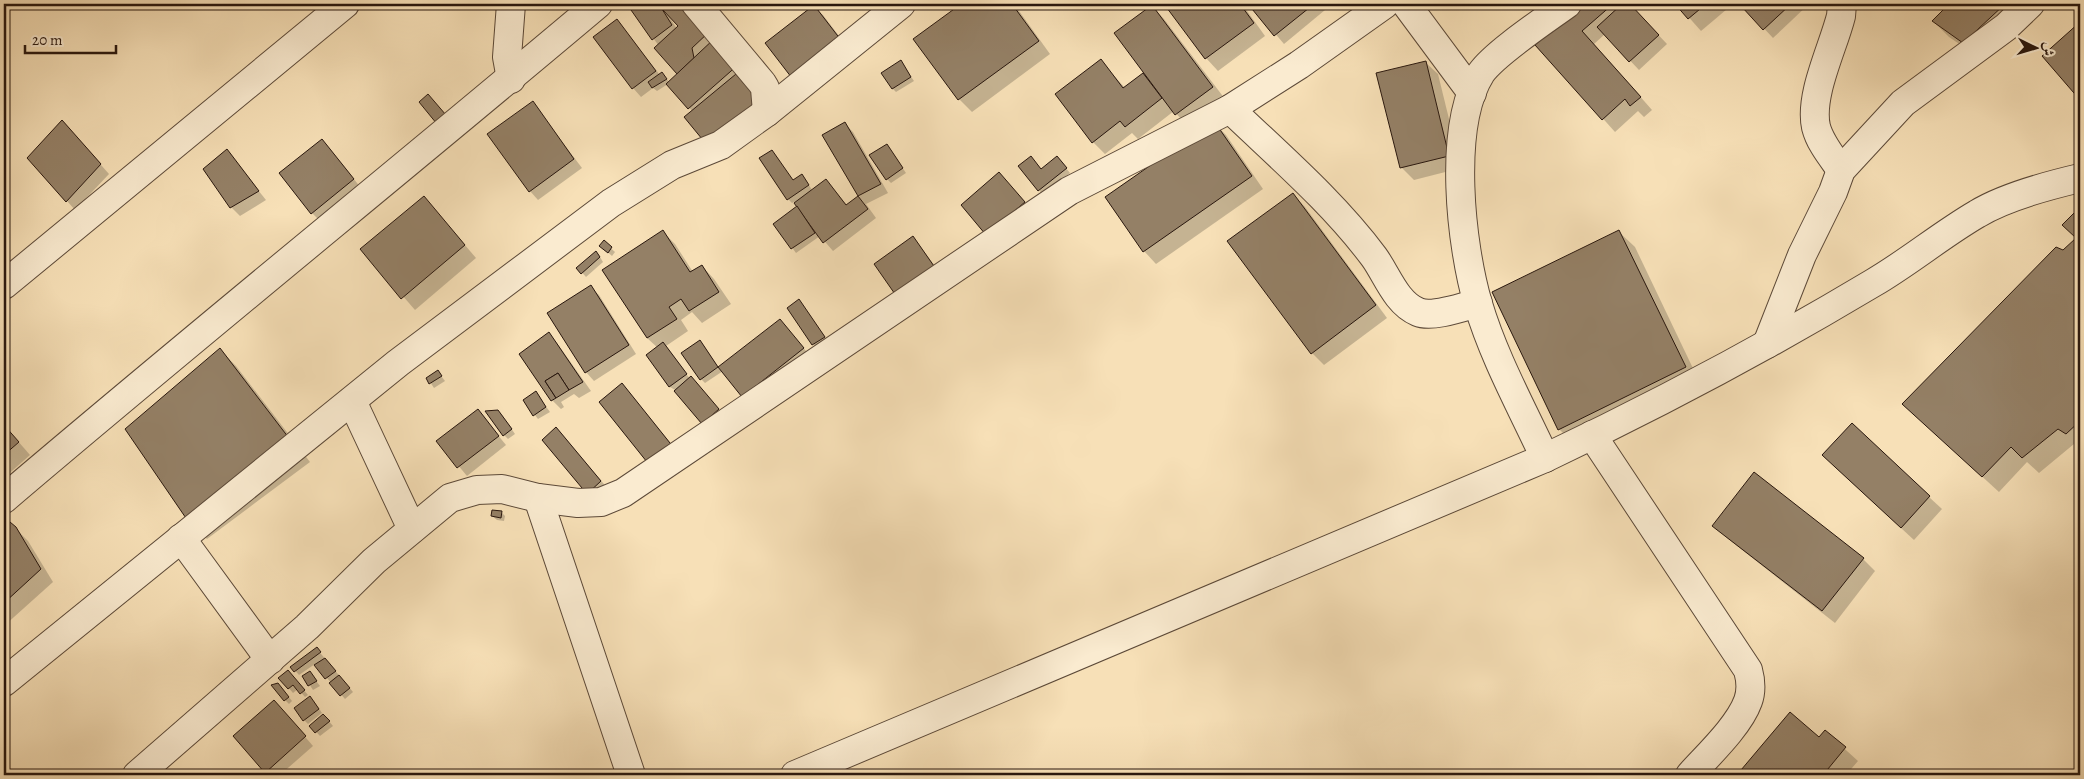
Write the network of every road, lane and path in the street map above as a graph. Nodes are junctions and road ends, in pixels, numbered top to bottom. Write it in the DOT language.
graph roads {
  1 [pos="344,4"];
  2 [pos="510,4"];
  3 [pos="598,4"];
  4 [pos="696,4"];
  5 [pos="901,4"];
  6 [pos="1385,4"];
  7 [pos="1406,4"];
  8 [pos="1566,4"];
  9 [pos="1842,4"];
  10 [pos="2030,4"];
  11 [pos="511,79"];
  12 [pos="1472,93"];
  13 [pos="1230,109"];
  14 [pos="767,112"];
  15 [pos="1841,170"];
  16 [pos="2080,178"];
  17 [pos="4,285"];
  18 [pos="1478,303"];
  19 [pos="1767,344"];
  20 [pos="352,401"];
  21 [pos="1592,435"];
  22 [pos="1545,458"];
  23 [pos="538,498"];
  24 [pos="4,499"];
  25 [pos="412,529"];
  26 [pos="181,538"];
  27 [pos="270,660"];
  28 [pos="4,682"];
  29 [pos="137,775"];
  30 [pos="631,775"];
  31 [pos="795,775"];
  32 [pos="1690,775"];
  1 -- 17 [label="street"];
  2 -- 11 [label="street"];
  3 -- 11 [label="street"];
  4 -- 14 [label="street"];
  5 -- 14 [label="street"];
  6 -- 13 [label="street"];
  7 -- 12 [label="street"];
  8 -- 12 [label="street"];
  9 -- 15 [label="street"];
  10 -- 15 [label="street"];
  11 -- 24 [label="street"];
  12 -- 18 [label="street"];
  13 -- 18 [label="street"];
  13 -- 23 [label="street"];
  14 -- 20 [label="street"];
  15 -- 19 [label="street"];
  16 -- 19 [label="street"];
  18 -- 22 [label="street"];
  19 -- 21 [label="street"];
  20 -- 25 [label="street"];
  20 -- 26 [label="street"];
  21 -- 22 [label="street"];
  21 -- 32 [label="street"];
  22 -- 31 [label="street"];
  23 -- 25 [label="street"];
  23 -- 30 [label="street"];
  25 -- 27 [label="street"];
  26 -- 27 [label="street"];
  26 -- 28 [label="street"];
  27 -- 29 [label="street"];
}
